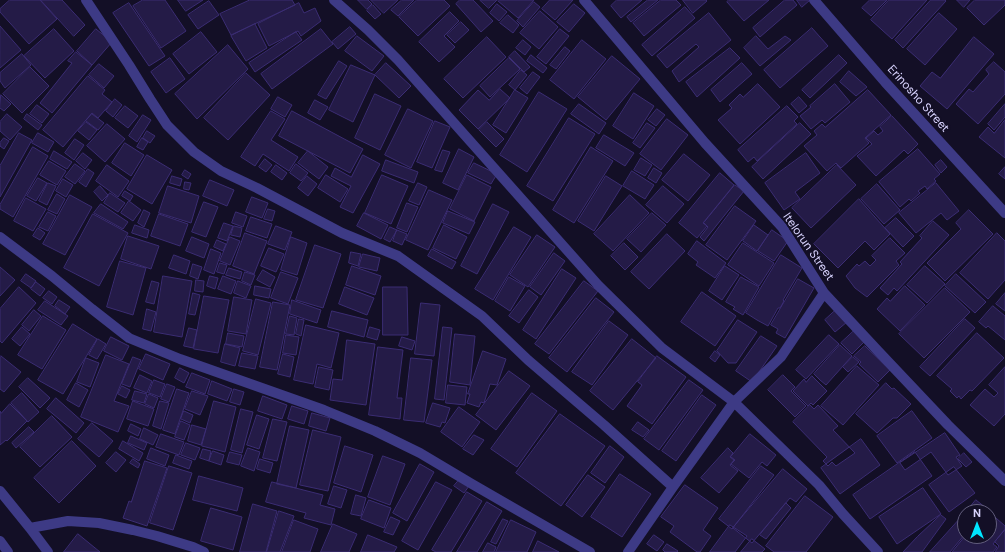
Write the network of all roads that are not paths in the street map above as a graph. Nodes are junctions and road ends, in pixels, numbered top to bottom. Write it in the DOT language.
graph roads {
  1 [pos="86,0"];
  2 [pos="334,0"];
  3 [pos="584,0"];
  4 [pos="814,0"];
  5 [pos="1005,213"];
  6 [pos="0,238"];
  7 [pos="824,293"];
  8 [pos="734,402"];
  9 [pos="1005,481"];
  10 [pos="673,487"];
  11 [pos="0,491"];
  12 [pos="30,528"];
  13 [pos="0,541"];
  14 [pos="8,552"];
  15 [pos="48,552"];
  16 [pos="204,552"];
  17 [pos="590,552"];
  18 [pos="628,552"];
  19 [pos="878,552"];
  1 -- 10 [label="street"];
  2 -- 8 [label="street"];
  3 -- 7 [label="street, Itelorun Street"];
  4 -- 5 [label="street, Erinosho Street"];
  6 -- 17 [label="street"];
  7 -- 8 [label="street"];
  7 -- 9 [label="street, Itelorun Street"];
  8 -- 10 [label="street"];
  8 -- 19 [label="street"];
  10 -- 18 [label="street"];
  11 -- 12 [label="street"];
  12 -- 15 [label="street"];
  12 -- 16 [label="street"];
  13 -- 14 [label="street"];
}
